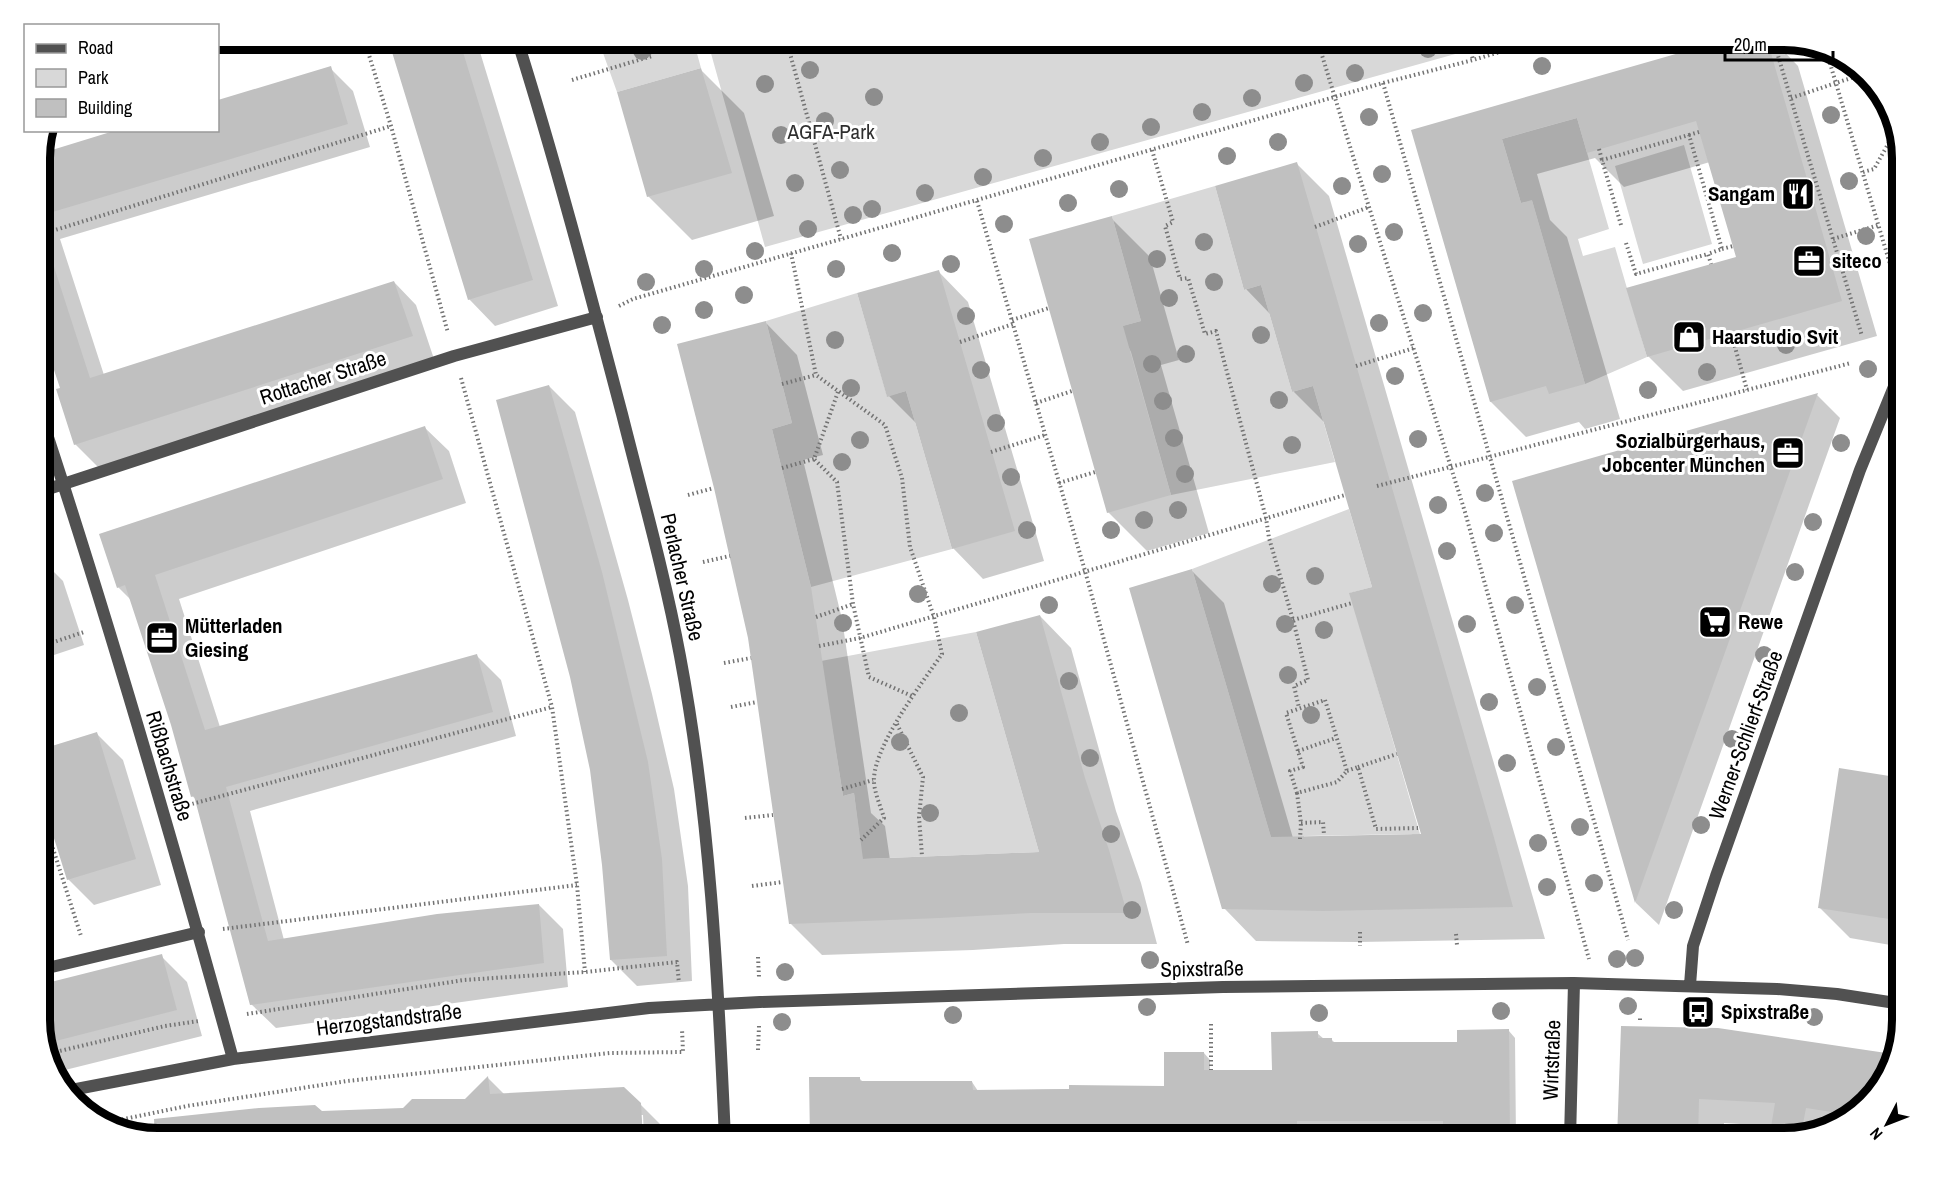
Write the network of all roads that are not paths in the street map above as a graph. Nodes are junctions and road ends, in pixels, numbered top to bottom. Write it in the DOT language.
graph roads {
  1 [pos="520,50"];
  2 [pos="597,316"];
  3 [pos="1891,393"];
  4 [pos="50,443"];
  5 [pos="64,484"];
  6 [pos="50,488"];
  7 [pos="199,932"];
  8 [pos="50,967"];
  9 [pos="1574,983"];
  10 [pos="1690,985"];
  11 [pos="1892,1002"];
  12 [pos="718,1004"];
  13 [pos="233,1059"];
  14 [pos="75,1089"];
  15 [pos="724,1129"];
  16 [pos="1570,1129"];
  1 -- 2 [label="street, Perlacher Straße"];
  2 -- 5 [label="street, Rottacher Straße"];
  2 -- 12 [label="street, Perlacher Straße"];
  3 -- 10 [label="street, Werner-Schlierf-Straße"];
  4 -- 5 [label="street, Rißbachstraße"];
  5 -- 6 [label="street, Rottacher Straße"];
  5 -- 7 [label="street, Rißbachstraße"];
  7 -- 8 [label="street"];
  7 -- 13 [label="street, Rißbachstraße"];
  9 -- 10 [label="street, Spixstraße"];
  9 -- 12 [label="street, Spixstraße"];
  9 -- 16 [label="street, Wirtstraße"];
  10 -- 11 [label="street, Spixstraße"];
  12 -- 13 [label="street, Herzogstandstraße"];
  12 -- 15 [label="street, Perlacher Straße"];
  13 -- 14 [label="street, Herzogstandstraße"];
}
